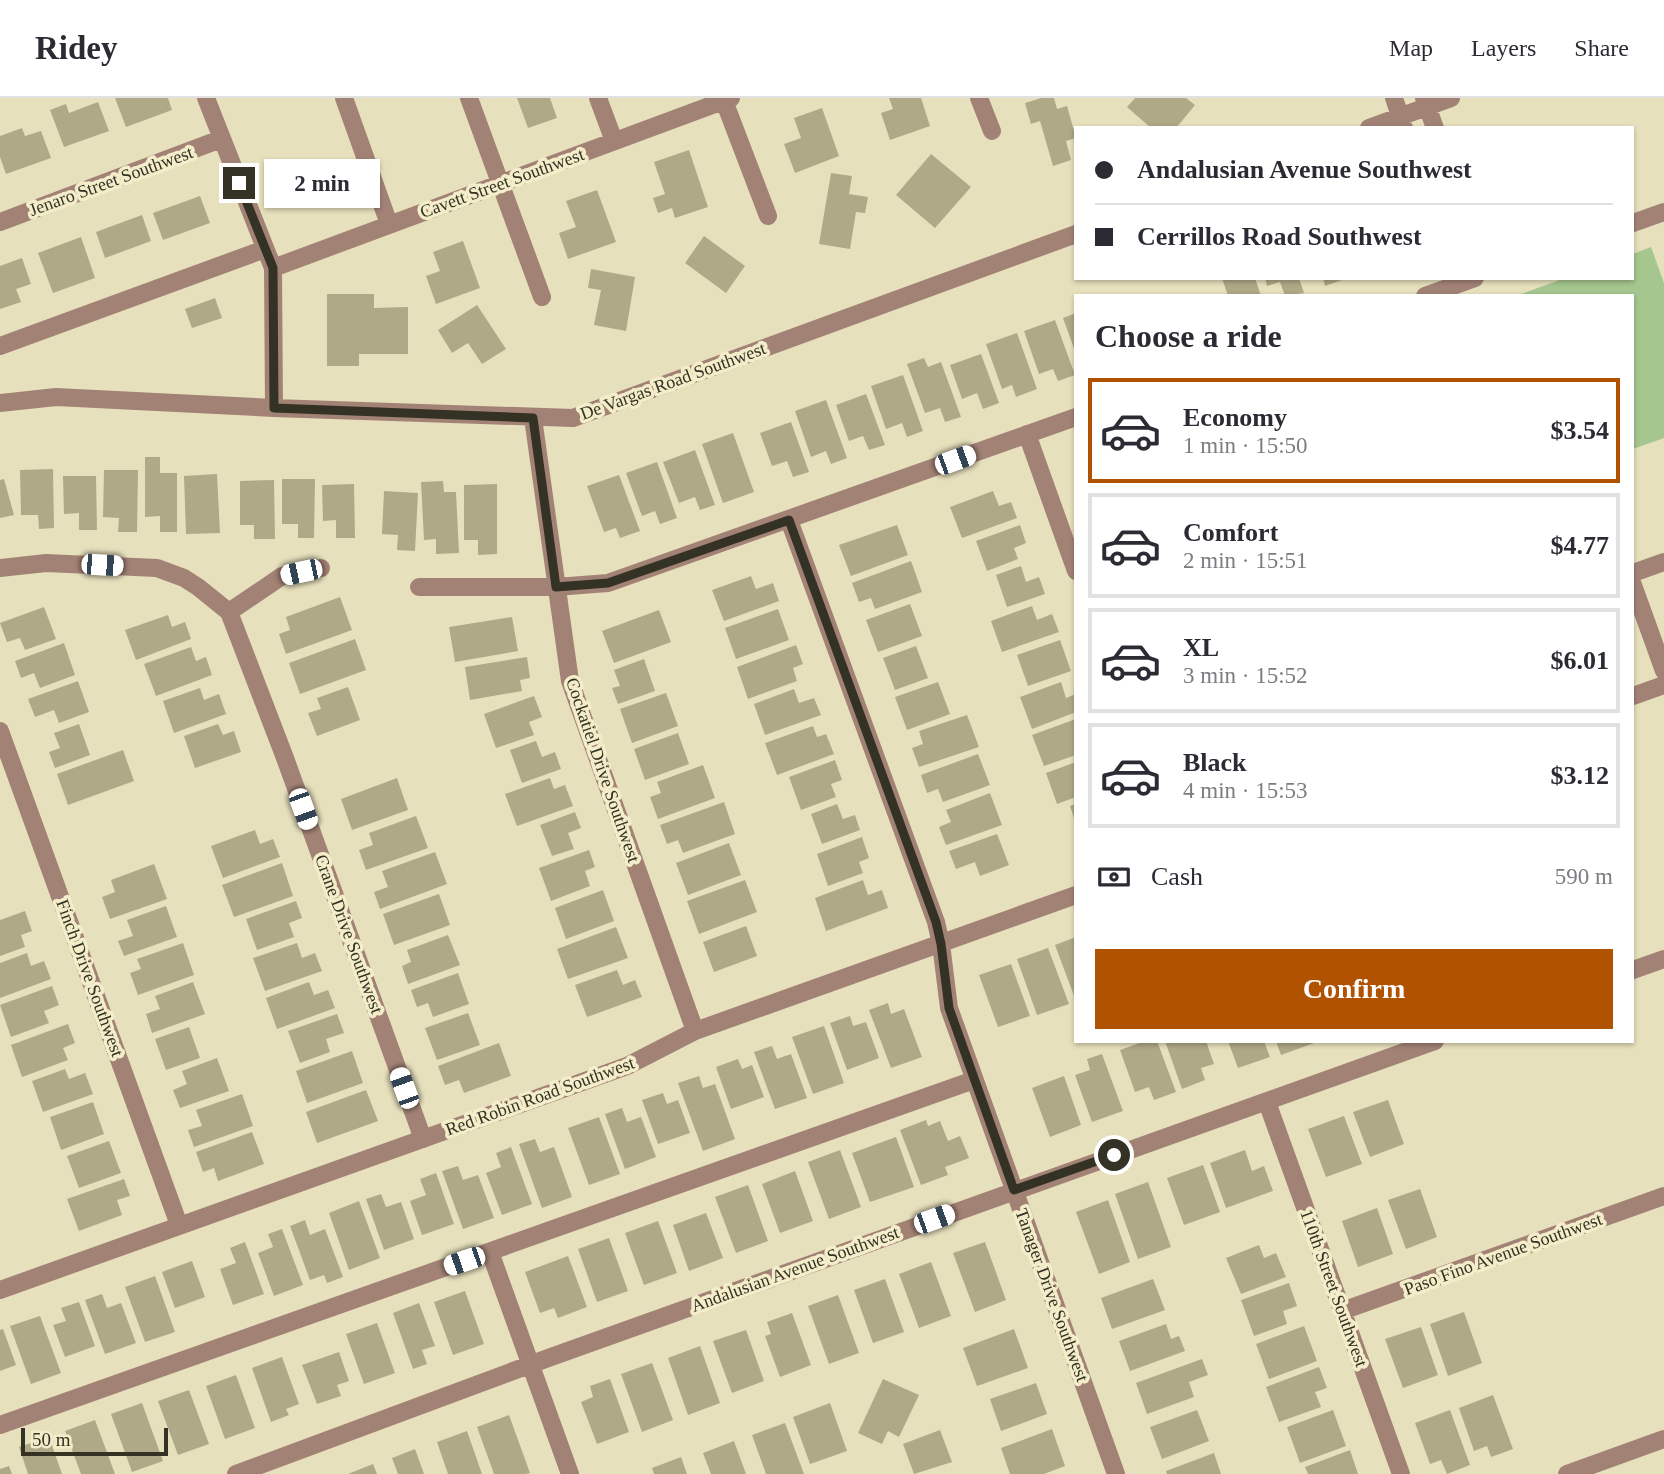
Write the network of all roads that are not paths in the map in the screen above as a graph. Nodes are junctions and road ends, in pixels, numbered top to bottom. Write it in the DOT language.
graph roads {
  1 [pos="206,98"];
  2 [pos="344,98"];
  3 [pos="469,98"];
  4 [pos="598,98"];
  5 [pos="979,98"];
  6 [pos="1394,98"];
  7 [pos="1451,98"];
  8 [pos="726,99"];
  9 [pos="1426,102"];
  10 [pos="1402,122"];
  11 [pos="1380,126"];
  12 [pos="1434,126"];
  13 [pos="992,131"];
  14 [pos="221,139"];
  15 [pos="614,141"];
  16 [pos="500,183"];
  17 [pos="1664,212"];
  18 [pos="768,216"];
  19 [pos="0,222"];
  20 [pos="1634,223"];
  21 [pos="389,224"];
  22 [pos="1074,235"];
  23 [pos="265,249"];
  24 [pos="273,268"];
  25 [pos="1465,280"];
  26 [pos="1430,294"];
  27 [pos="542,297"];
  28 [pos="0,346"];
  29 [pos="0,403"];
  30 [pos="274,408"];
  31 [pos="533,418"];
  32 [pos="1074,418"];
  33 [pos="1027,434"];
  34 [pos="789,520"];
  35 [pos="1664,562"];
  36 [pos="1074,565"];
  37 [pos="0,568"];
  38 [pos="321,568"];
  39 [pos="1634,573"];
  40 [pos="419,586"];
  41 [pos="556,587"];
  42 [pos="1634,588"];
  43 [pos="229,612"];
  44 [pos="1664,671"];
  45 [pos="1664,685"];
  46 [pos="1634,696"];
  47 [pos="0,731"];
  48 [pos="1074,896"];
  49 [pos="941,944"];
  50 [pos="1664,959"];
  51 [pos="1634,970"];
  52 [pos="695,1031"];
  53 [pos="1429,1043"];
  54 [pos="974,1080"];
  55 [pos="1267,1102"];
  56 [pos="423,1139"];
  57 [pos="1014,1190"];
  58 [pos="1664,1196"];
  59 [pos="179,1225"];
  60 [pos="490,1252"];
  61 [pos="0,1290"];
  62 [pos="1342,1311"];
  63 [pos="531,1364"];
  64 [pos="0,1425"];
  65 [pos="1664,1439"];
  66 [pos="236,1474"];
  67 [pos="570,1474"];
  68 [pos="1116,1474"];
  69 [pos="1401,1474"];
  70 [pos="1567,1474"];
  1 -- 14 [label="street"];
  2 -- 21 [label="street"];
  3 -- 16 [label="street"];
  4 -- 15 [label="street"];
  5 -- 13 [label="street"];
  6 -- 10 [label="street"];
  7 -- 9 [label="street"];
  8 -- 15 [label="street, Cavett Street Southwest"];
  8 -- 18 [label="street"];
  9 -- 10 [label="street"];
  9 -- 12 [label="street"];
  10 -- 11 [label="street"];
  14 -- 19 [label="street, Jenaro Street Southwest"];
  14 -- 23 [label="street"];
  15 -- 16 [label="street, Cavett Street Southwest"];
  16 -- 21 [label="street, Cavett Street Southwest"];
  16 -- 27 [label="street"];
  17 -- 20 [label="street"];
  21 -- 24 [label="street, Cavett Street Southwest"];
  22 -- 31 [label="street, De Vargas Road Southwest"];
  23 -- 24 [label="street"];
  23 -- 28 [label="street"];
  24 -- 30 [label="street"];
  25 -- 26 [label="street"];
  29 -- 30 [label="street, De Vargas Road Southwest"];
  30 -- 31 [label="street, De Vargas Road Southwest"];
  31 -- 41 [label="street, Cockatiel Drive Southwest"];
  32 -- 33 [label="street"];
  33 -- 34 [label="street"];
  33 -- 36 [label="street"];
  34 -- 41 [label="street"];
  34 -- 49 [label="street, Tanager Drive Southwest"];
  35 -- 39 [label="street"];
  37 -- 43 [label="street"];
  38 -- 43 [label="street"];
  40 -- 41 [label="street"];
  41 -- 52 [label="street, Cockatiel Drive Southwest"];
  42 -- 44 [label="street"];
  43 -- 56 [label="street, Crane Drive Southwest"];
  45 -- 46 [label="street"];
  47 -- 59 [label="street, Finch Drive Southwest"];
  48 -- 49 [label="street, Red Robin Road Southwest"];
  49 -- 52 [label="street, Red Robin Road Southwest"];
  49 -- 54 [label="street, Tanager Drive Southwest"];
  50 -- 51 [label="street"];
  52 -- 56 [label="street, Red Robin Road Southwest"];
  53 -- 55 [label="street, Andalusian Avenue Southwest"];
  54 -- 57 [label="street, Tanager Drive Southwest"];
  54 -- 60 [label="street"];
  55 -- 57 [label="street, Andalusian Avenue Southwest"];
  55 -- 62 [label="street, 110th Street Southwest"];
  56 -- 59 [label="street, Red Robin Road Southwest"];
  57 -- 63 [label="street, Andalusian Avenue Southwest"];
  57 -- 68 [label="street, Tanager Drive Southwest"];
  58 -- 62 [label="street, Paso Fino Avenue Southwest"];
  59 -- 61 [label="street, Red Robin Road Southwest"];
  60 -- 63 [label="street"];
  60 -- 64 [label="street"];
  62 -- 69 [label="street, 110th Street Southwest"];
  63 -- 66 [label="street, Andalusian Avenue Southwest"];
  63 -- 67 [label="street"];
  65 -- 70 [label="street"];
}
